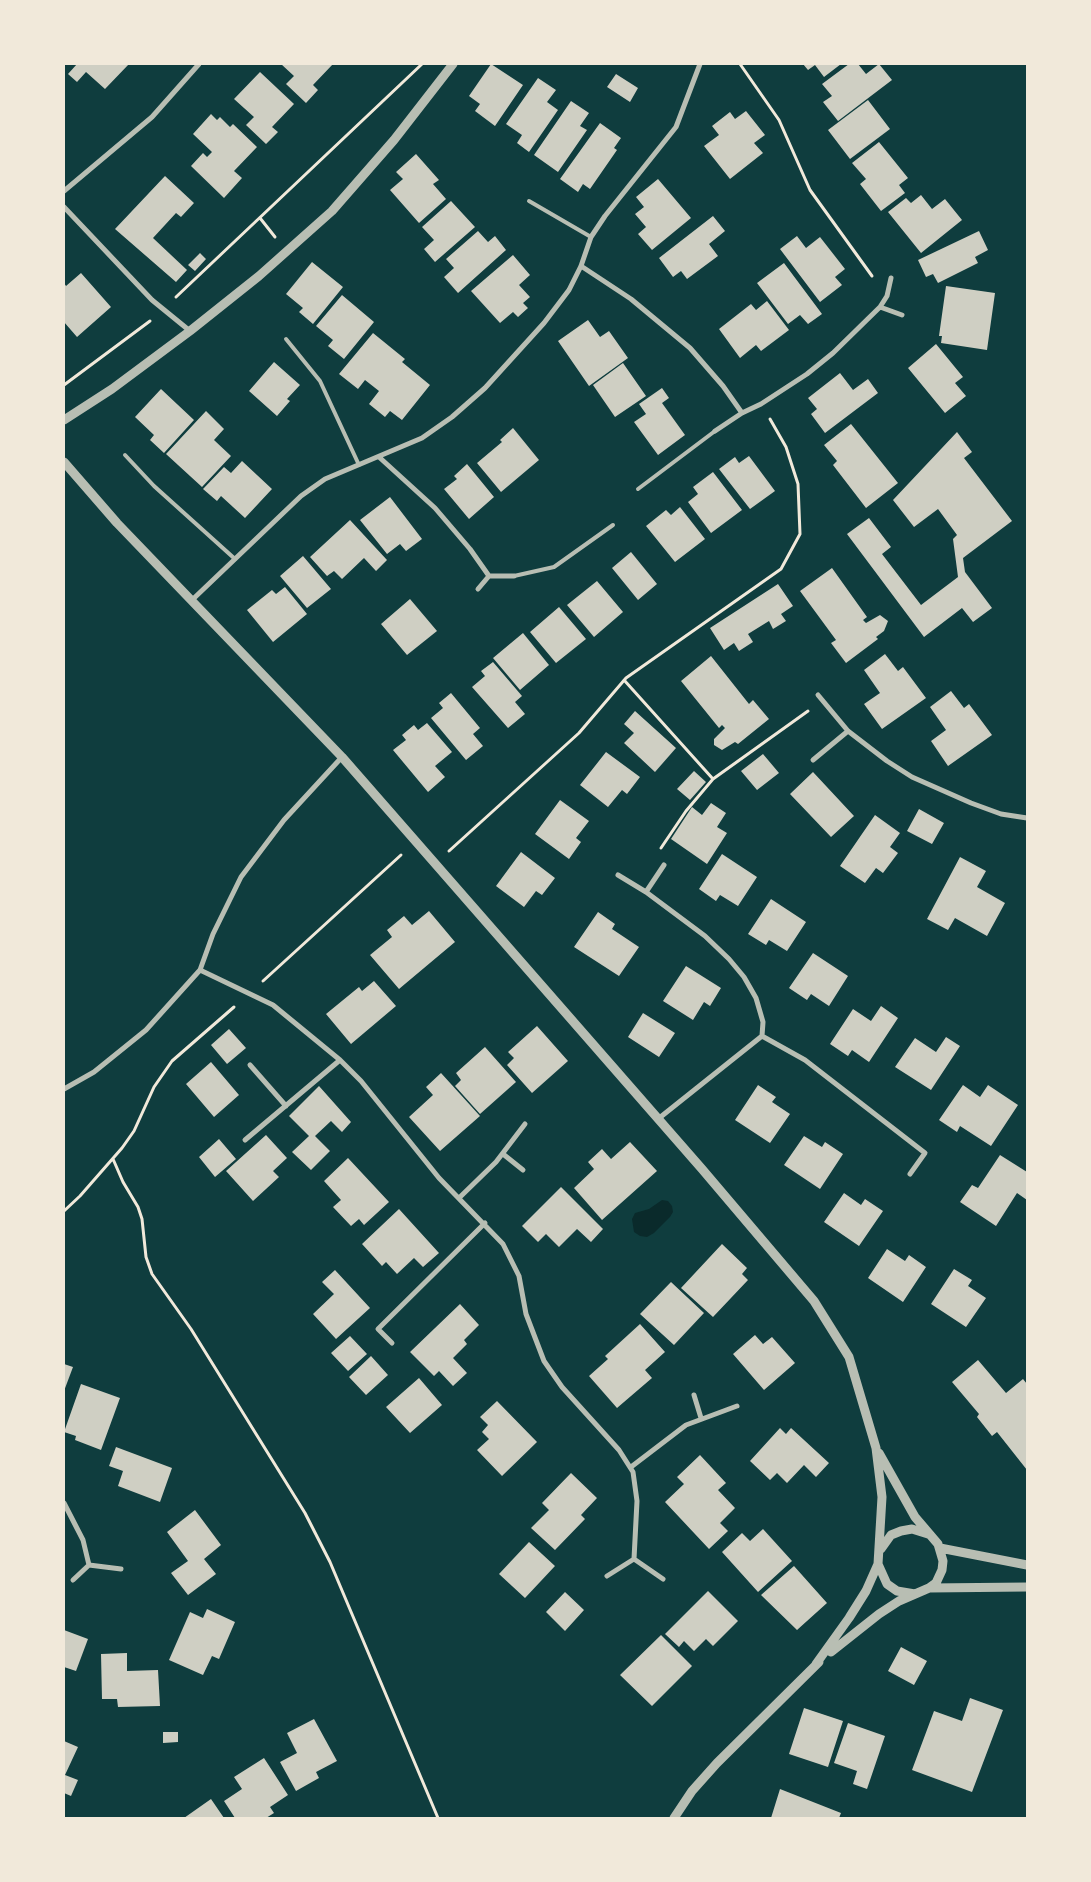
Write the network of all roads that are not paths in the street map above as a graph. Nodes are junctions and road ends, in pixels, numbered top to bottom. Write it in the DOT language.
graph roads {
  1 [pos="199,64"];
  2 [pos="453,64"];
  3 [pos="700,64"];
  4 [pos="64,190"];
  5 [pos="529,200"];
  6 [pos="64,207"];
  7 [pos="591,238"];
  8 [pos="581,266"];
  9 [pos="891,278"];
  10 [pos="880,307"];
  11 [pos="902,314"];
  12 [pos="190,331"];
  13 [pos="286,339"];
  14 [pos="742,413"];
  15 [pos="64,420"];
  16 [pos="714,431"];
  17 [pos="125,455"];
  18 [pos="379,457"];
  19 [pos="64,462"];
  20 [pos="359,465"];
  21 [pos="638,489"];
  22 [pos="613,525"];
  23 [pos="235,559"];
  24 [pos="489,576"];
  25 [pos="514,576"];
  26 [pos="478,589"];
  27 [pos="192,601"];
  28 [pos="818,695"];
  29 [pos="848,731"];
  30 [pos="342,757"];
  31 [pos="813,760"];
  32 [pos="1027,818"];
  33 [pos="664,865"];
  34 [pos="618,875"];
  35 [pos="646,892"];
  36 [pos="200,970"];
  37 [pos="762,1036"];
  38 [pos="340,1060"];
  39 [pos="250,1066"];
  40 [pos="64,1089"];
  41 [pos="286,1106"];
  42 [pos="658,1119"];
  43 [pos="525,1124"];
  44 [pos="245,1140"];
  45 [pos="503,1154"];
  46 [pos="523,1170"];
  47 [pos="910,1174"];
  48 [pos="459,1198"];
  49 [pos="485,1223"];
  50 [pos="392,1343"];
  51 [pos="694,1395"];
  52 [pos="737,1406"];
  53 [pos="701,1418"];
  54 [pos="876,1448"];
  55 [pos="631,1467"];
  56 [pos="64,1503"];
  57 [pos="930,1536"];
  58 [pos="940,1548"];
  59 [pos="880,1551"];
  60 [pos="634,1559"];
  61 [pos="878,1564"];
  62 [pos="89,1565"];
  63 [pos="1027,1565"];
  64 [pos="121,1569"];
  65 [pos="607,1576"];
  66 [pos="73,1580"];
  67 [pos="662,1580"];
  68 [pos="1027,1587"];
  69 [pos="929,1588"];
  70 [pos="915,1594"];
  71 [pos="816,1664"];
  72 [pos="674,1818"];
  1 -- 4 [label="street"];
  2 -- 12 [label="street"];
  3 -- 7 [label="street"];
  5 -- 7 [label="lane"];
  6 -- 12 [label="street"];
  7 -- 8 [label="street"];
  8 -- 14 [label="street"];
  8 -- 18 [label="street"];
  9 -- 10 [label="street"];
  10 -- 11 [label="street"];
  10 -- 14 [label="street"];
  12 -- 15 [label="street"];
  13 -- 20 [label="lane"];
  14 -- 16 [label="street"];
  16 -- 21 [label="lane"];
  17 -- 23 [label="lane"];
  18 -- 20 [label="street"];
  18 -- 24 [label="street"];
  19 -- 27 [label="street"];
  20 -- 23 [label="street"];
  22 -- 25 [label="lane"];
  23 -- 27 [label="street"];
  24 -- 25 [label="street"];
  24 -- 26 [label="street"];
  27 -- 30 [label="street"];
  28 -- 29 [label="street"];
  29 -- 31 [label="street"];
  29 -- 32 [label="street"];
  30 -- 36 [label="street"];
  30 -- 42 [label="street"];
  33 -- 35 [label="street"];
  34 -- 35 [label="street"];
  35 -- 37 [label="street"];
  36 -- 38 [label="street"];
  36 -- 40 [label="street"];
  37 -- 42 [label="street"];
  37 -- 47 [label="street"];
  38 -- 41 [label="street"];
  38 -- 48 [label="street"];
  39 -- 41 [label="street"];
  41 -- 44 [label="street"];
  42 -- 54 [label="street"];
  43 -- 45 [label="street"];
  45 -- 46 [label="street"];
  45 -- 48 [label="street"];
  48 -- 49 [label="street"];
  49 -- 50 [label="street"];
  49 -- 55 [label="street"];
  51 -- 53 [label="street"];
  52 -- 53 [label="street"];
  53 -- 55 [label="street"];
  54 -- 57 [label="street"];
  54 -- 59 [label="street"];
  55 -- 60 [label="street"];
  56 -- 62 [label="street"];
  57 -- 58 [label="street"];
  57 -- 59 [label="street"];
  58 -- 63 [label="street"];
  58 -- 69 [label="street"];
  59 -- 61 [label="street"];
  60 -- 65 [label="street"];
  60 -- 67 [label="street"];
  61 -- 70 [label="street"];
  61 -- 71 [label="street"];
  62 -- 64 [label="street"];
  62 -- 66 [label="street"];
  68 -- 69 [label="street"];
  69 -- 70 [label="street"];
  70 -- 71 [label="street"];
  71 -- 72 [label="street"];
}
